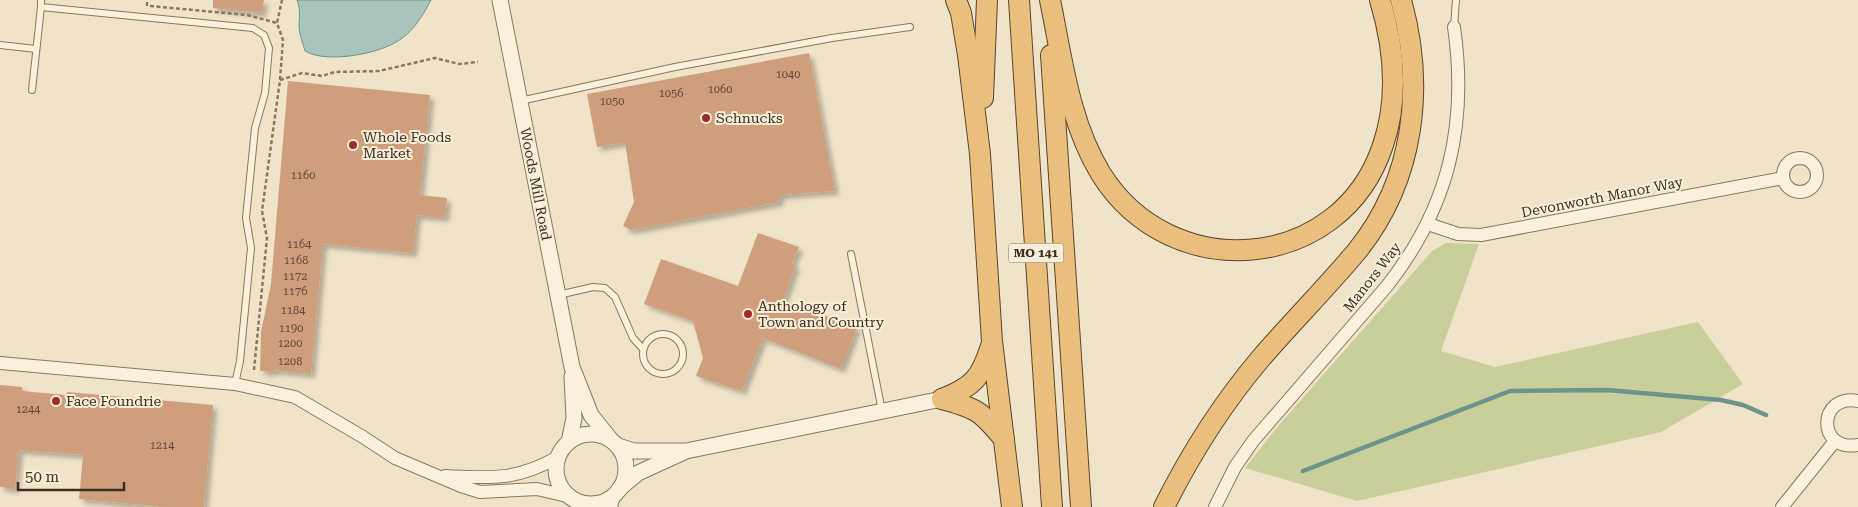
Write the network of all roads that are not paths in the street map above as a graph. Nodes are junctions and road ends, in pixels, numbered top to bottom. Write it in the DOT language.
graph roads {
  1 [pos="956,0"];
  2 [pos="987,0"];
  3 [pos="1019,0"];
  4 [pos="1049,0"];
  5 [pos="1380,0"];
  6 [pos="1400,0"];
  7 [pos="1456,0"];
  8 [pos="41,4"];
  9 [pos="502,4"];
  10 [pos="1454,26"];
  11 [pos="910,27"];
  12 [pos="0,45"];
  13 [pos="36,49"];
  14 [pos="32,90"];
  15 [pos="520,101"];
  16 [pos="980,154"];
  17 [pos="1782,178"];
  18 [pos="1428,224"];
  19 [pos="851,254"];
  20 [pos="557,295"];
  21 [pos="992,341"];
  22 [pos="643,350"];
  23 [pos="0,364"];
  24 [pos="572,367"];
  25 [pos="235,384"];
  26 [pos="942,400"];
  27 [pos="1858,401"];
  28 [pos="882,411"];
  29 [pos="1004,439"];
  30 [pos="1835,441"];
  31 [pos="569,442"];
  32 [pos="614,443"];
  33 [pos="1858,445"];
  34 [pos="686,451"];
  35 [pos="558,457"];
  36 [pos="440,476"];
  37 [pos="615,497"];
  38 [pos="578,502"];
  39 [pos="1012,507"];
  40 [pos="1052,507"];
  41 [pos="1080,507"];
  42 [pos="1164,507"];
  43 [pos="1215,507"];
  44 [pos="1782,507"];
  1 -- 16 [label="highway"];
  2 -- 16 [label="highway"];
  3 -- 40 [label="highway, MO 141"];
  4 -- 5 [label="highway"];
  4 -- 41 [label="highway, MO 141"];
  6 -- 42 [label="highway"];
  7 -- 10 [label="lane"];
  8 -- 13 [label="lane"];
  8 -- 25 [label="lane"];
  9 -- 15 [label="street, Woods Mill Road"];
  10 -- 18 [label="street, Manors Way"];
  11 -- 15 [label="lane"];
  12 -- 13 [label="lane"];
  13 -- 14 [label="lane"];
  15 -- 20 [label="street, Woods Mill Road"];
  16 -- 21 [label="highway"];
  17 -- 18 [label="street, Devonworth Manor Way"];
  18 -- 43 [label="street, Manors Way"];
  19 -- 28 [label="lane"];
  20 -- 22 [label="lane"];
  20 -- 24 [label="street, Woods Mill Road"];
  21 -- 26 [label="highway"];
  21 -- 29 [label="highway"];
  22 -- 22 [label="lane"];
  23 -- 25 [label="street"];
  24 -- 31 [label="street, Woods Mill Road"];
  24 -- 32 [label="street, Woods Mill Road"];
  25 -- 36 [label="street"];
  26 -- 28 [label="street"];
  26 -- 29 [label="highway"];
  27 -- 30 [label="street"];
  28 -- 34 [label="street"];
  29 -- 39 [label="highway"];
  30 -- 33 [label="street"];
  30 -- 44 [label="street"];
  31 -- 32 [label="street"];
  31 -- 35 [label="street"];
  32 -- 34 [label="street"];
  32 -- 37 [label="street"];
  34 -- 37 [label="street"];
  35 -- 36 [label="street"];
  35 -- 38 [label="street"];
  36 -- 38 [label="street"];
  37 -- 38 [label="street"];
}
